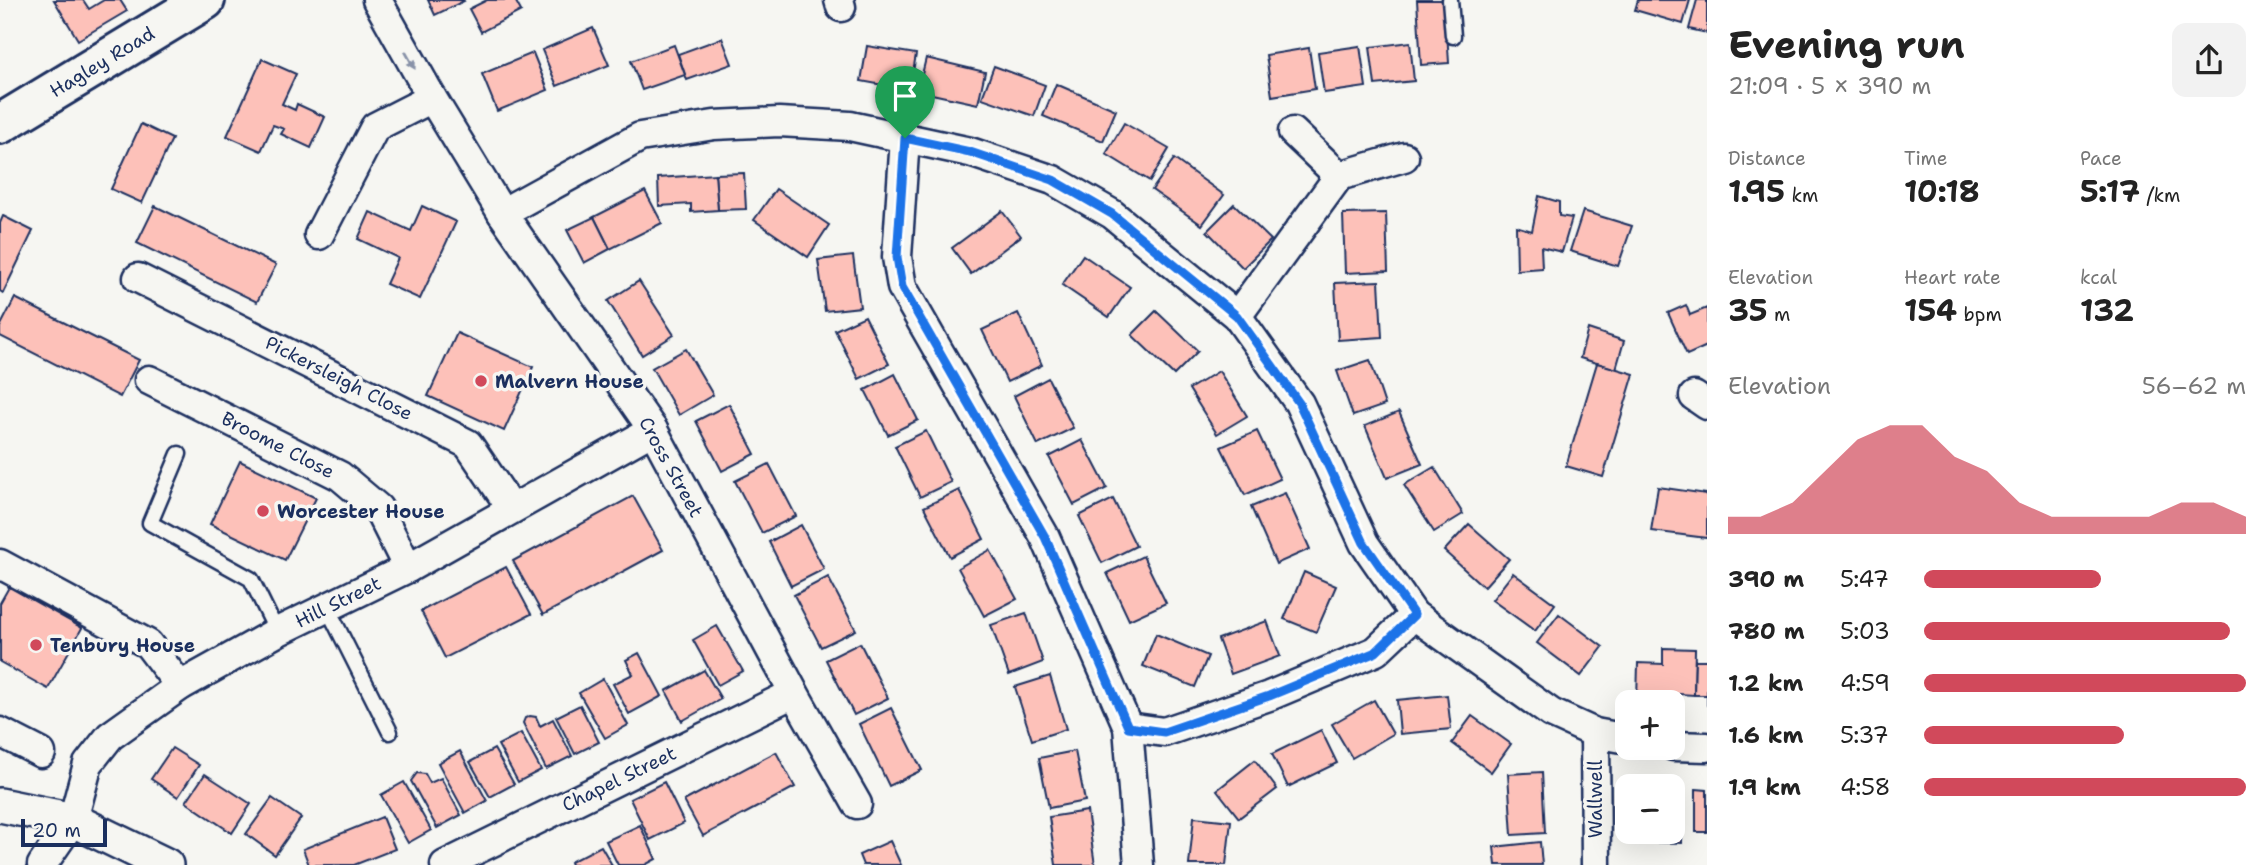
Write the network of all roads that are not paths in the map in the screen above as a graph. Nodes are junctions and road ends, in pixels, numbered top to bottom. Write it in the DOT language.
graph roads {
  1 [pos="205,0"];
  2 [pos="377,0"];
  3 [pos="1450,0"];
  4 [pos="1453,36"];
  5 [pos="432,98"];
  6 [pos="0,124"];
  7 [pos="1293,132"];
  8 [pos="905,138"];
  9 [pos="1404,157"];
  10 [pos="1339,176"];
  11 [pos="502,213"];
  12 [pos="319,235"];
  13 [pos="138,278"];
  14 [pos="1237,316"];
  15 [pos="149,380"];
  16 [pos="653,430"];
  17 [pos="179,454"];
  18 [pos="512,509"];
  19 [pos="0,564"];
  20 [pos="408,568"];
  21 [pos="327,607"];
  22 [pos="1414,615"];
  23 [pos="277,632"];
  24 [pos="180,686"];
  25 [pos="794,693"];
  26 [pos="1128,727"];
  27 [pos="0,732"];
  28 [pos="390,732"];
  29 [pos="1595,733"];
  30 [pos="1615,737"];
  31 [pos="1685,746"];
  32 [pos="1707,747"];
  33 [pos="41,753"];
  34 [pos="857,804"];
  35 [pos="0,805"];
  36 [pos="74,820"];
  37 [pos="42,865"];
  38 [pos="166,865"];
  39 [pos="445,865"];
  40 [pos="1139,865"];
  41 [pos="1596,865"];
  1 -- 6 [label="main road, Hagley Road"];
  2 -- 5 [label="street, Cross Street, one-way"];
  3 -- 4 [label="lane"];
  5 -- 11 [label="street, Cross Street"];
  5 -- 12 [label="street"];
  7 -- 10 [label="street"];
  8 -- 11 [label="street"];
  8 -- 14 [label="street"];
  8 -- 26 [label="street"];
  9 -- 10 [label="street"];
  10 -- 14 [label="street"];
  11 -- 16 [label="street, Cross Street"];
  13 -- 18 [label="street, Pickersleigh Close"];
  14 -- 22 [label="street"];
  15 -- 20 [label="street, Broome Close"];
  16 -- 18 [label="street, Hill Street"];
  16 -- 25 [label="street, Cross Street"];
  17 -- 23 [label="lane"];
  18 -- 20 [label="street, Hill Street"];
  19 -- 24 [label="street"];
  20 -- 21 [label="street, Hill Street"];
  21 -- 23 [label="street, Hill Street"];
  21 -- 28 [label="lane"];
  22 -- 26 [label="street"];
  22 -- 29 [label="street"];
  23 -- 24 [label="street, Hill Street"];
  24 -- 36 [label="street, Hill Street"];
  25 -- 34 [label="street, Cross Street"];
  25 -- 39 [label="street, Chapel Street"];
  26 -- 40 [label="street"];
  27 -- 33 [label="street"];
  29 -- 30 [label="street"];
  29 -- 41 [label="street, Wallwell"];
  31 -- 32 [label="street"];
  35 -- 36 [label="street"];
  36 -- 37 [label="street"];
  36 -- 38 [label="street"];
}
